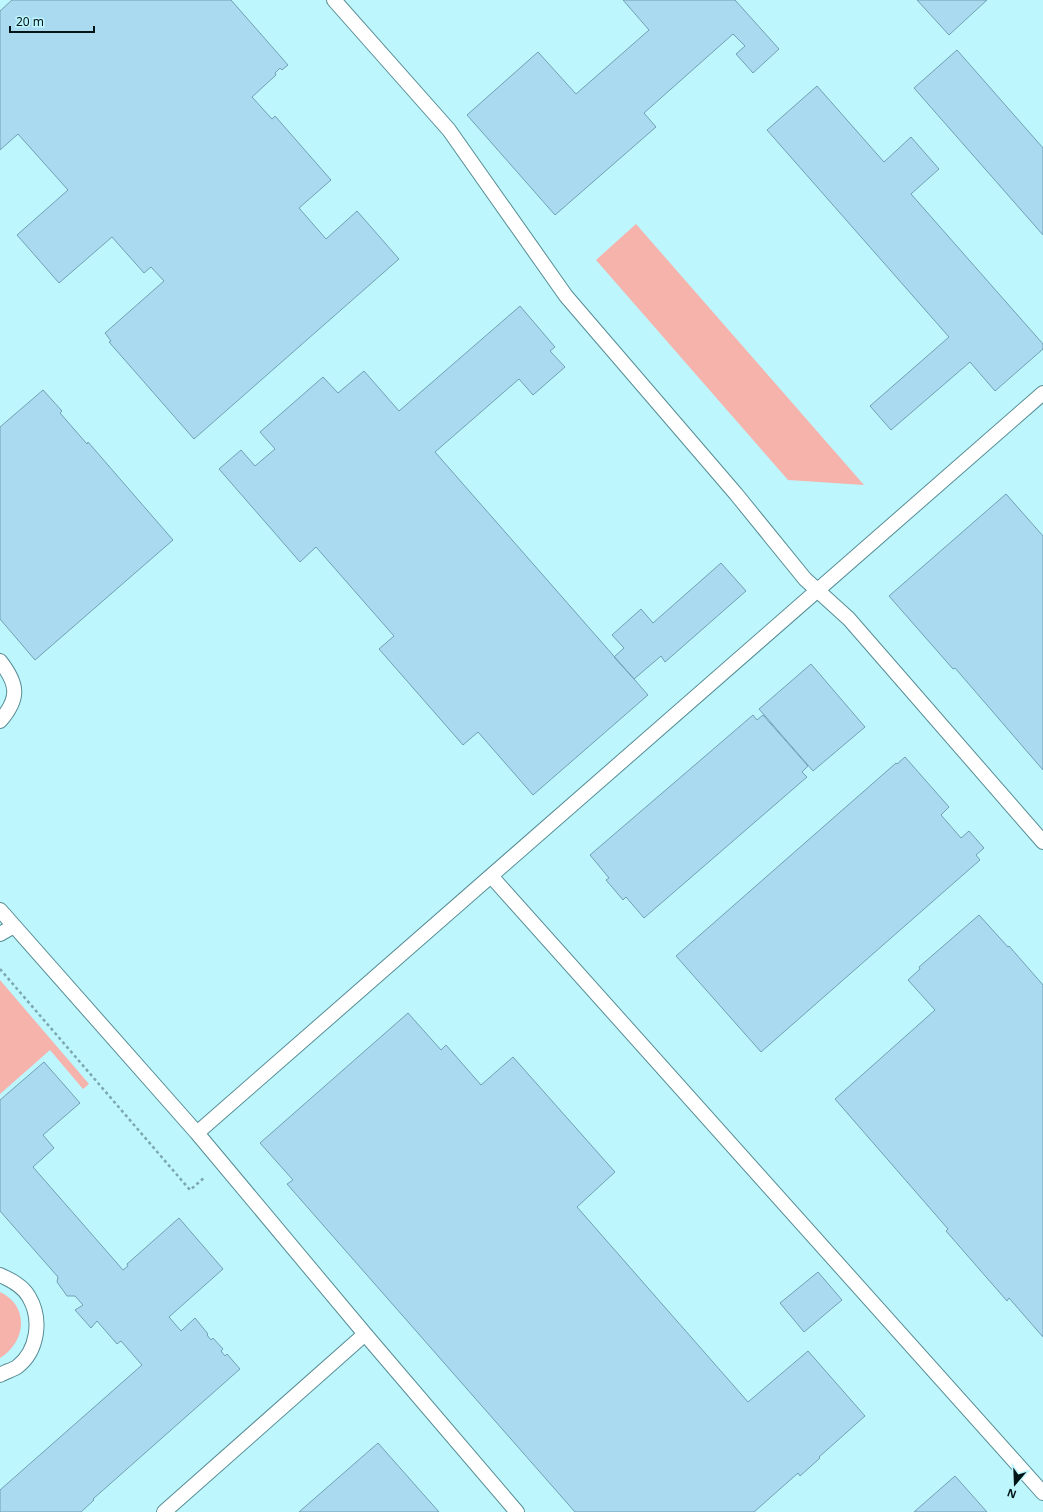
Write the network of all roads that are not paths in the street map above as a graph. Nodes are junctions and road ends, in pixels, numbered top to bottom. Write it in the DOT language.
graph roads {
  1 [pos="334,0"];
  2 [pos="1043,393"];
  3 [pos="817,590"];
  4 [pos="0,661"];
  5 [pos="0,721"];
  6 [pos="1043,842"];
  7 [pos="492,876"];
  8 [pos="0,910"];
  9 [pos="14,926"];
  10 [pos="0,934"];
  11 [pos="198,1133"];
  12 [pos="0,1275"];
  13 [pos="365,1334"];
  14 [pos="0,1375"];
  15 [pos="1043,1493"];
  16 [pos="164,1512"];
  17 [pos="517,1512"];
  1 -- 3 [label="lane"];
  2 -- 3 [label="lane"];
  3 -- 6 [label="lane"];
  3 -- 7 [label="lane"];
  4 -- 5 [label="lane"];
  7 -- 11 [label="lane"];
  7 -- 15 [label="lane"];
  8 -- 9 [label="lane"];
  9 -- 10 [label="lane"];
  9 -- 11 [label="lane"];
  11 -- 13 [label="lane"];
  12 -- 14 [label="lane"];
  13 -- 16 [label="lane"];
  13 -- 17 [label="lane"];
}
